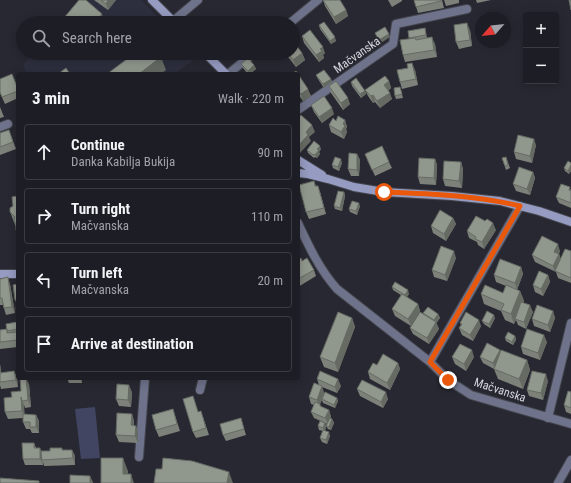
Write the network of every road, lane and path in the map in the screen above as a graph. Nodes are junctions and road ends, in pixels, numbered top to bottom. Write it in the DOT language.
graph roads {
  1 [pos="152,0"];
  2 [pos="198,0"];
  3 [pos="318,0"];
  4 [pos="466,9"];
  5 [pos="168,16"];
  6 [pos="181,16"];
  7 [pos="299,16"];
  8 [pos="212,60"];
  9 [pos="245,60"];
  10 [pos="225,72"];
  11 [pos="230,72"];
  12 [pos="300,109"];
  13 [pos="8,124"];
  14 [pos="0,127"];
  15 [pos="300,161"];
  16 [pos="300,173"];
  17 [pos="328,178"];
  18 [pos="520,206"];
  19 [pos="571,222"];
  20 [pos="300,227"];
  21 [pos="0,274"];
  22 [pos="16,274"];
  23 [pos="571,323"];
  24 [pos="430,362"];
  25 [pos="144,380"];
  26 [pos="203,380"];
  27 [pos="200,390"];
  28 [pos="548,418"];
  29 [pos="571,424"];
  30 [pos="139,457"];
  31 [pos="571,460"];
  32 [pos="558,483"];
  1 -- 5 [label="street"];
  2 -- 6 [label="street"];
  3 -- 7 [label="street"];
  4 -- 12 [label="street, Mačvanska"];
  8 -- 10 [label="street"];
  9 -- 11 [label="street"];
  13 -- 14 [label="street"];
  15 -- 17 [label="street"];
  16 -- 17 [label="street"];
  17 -- 18 [label="street"];
  18 -- 19 [label="street"];
  18 -- 24 [label="street"];
  20 -- 24 [label="street, Mačvanska"];
  21 -- 22 [label="street"];
  23 -- 28 [label="street"];
  24 -- 28 [label="street, Mačvanska"];
  25 -- 30 [label="street"];
  26 -- 27 [label="street"];
  28 -- 29 [label="street, Mačvanska"];
  31 -- 32 [label="street"];
}
